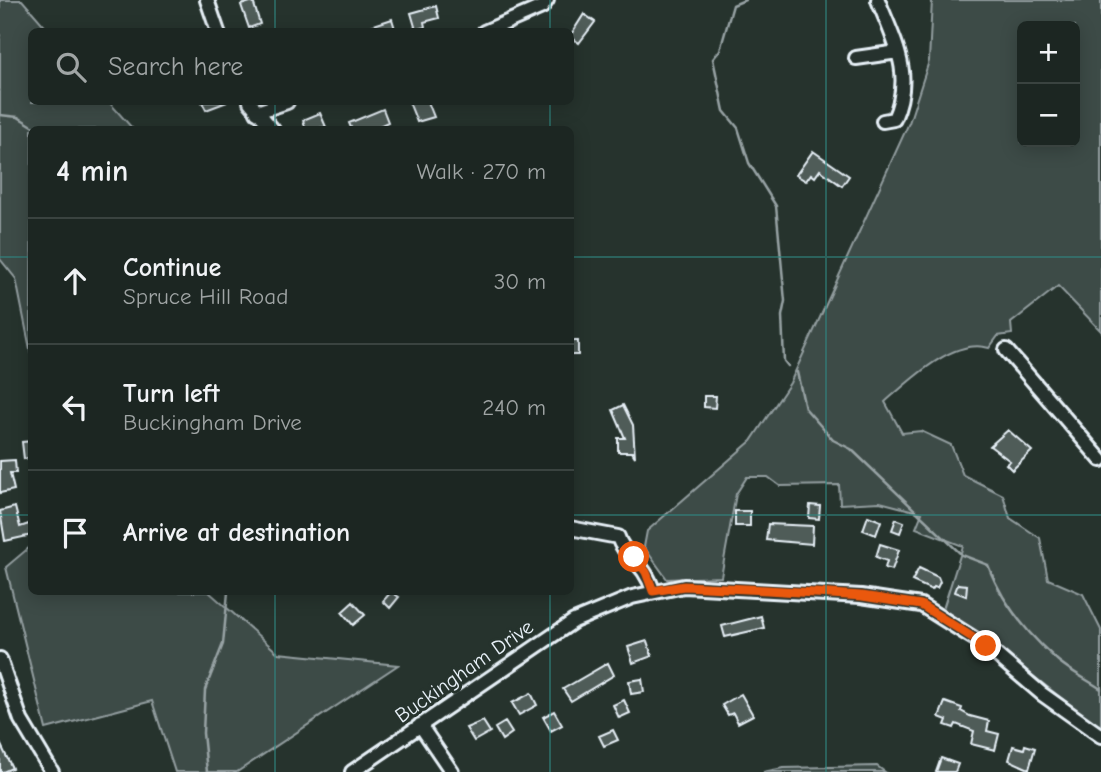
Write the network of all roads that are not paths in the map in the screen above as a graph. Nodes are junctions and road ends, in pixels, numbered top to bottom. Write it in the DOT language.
graph roads {
  1 [pos="206,0"];
  2 [pos="547,0"];
  3 [pos="878,0"];
  4 [pos="216,28"];
  5 [pos="493,28"];
  6 [pos="898,52"];
  7 [pos="856,58"];
  8 [pos="254,107"];
  9 [pos="883,121"];
  10 [pos="269,126"];
  11 [pos="1006,351"];
  12 [pos="1099,454"];
  13 [pos="574,529"];
  14 [pos="653,591"];
  15 [pos="0,659"];
  16 [pos="419,725"];
  17 [pos="1101,736"];
  18 [pos="52,772"];
  19 [pos="352,772"];
  20 [pos="452,772"];
  1 -- 4 [label="street"];
  2 -- 5 [label="street"];
  3 -- 6 [label="street"];
  6 -- 7 [label="street"];
  6 -- 9 [label="street"];
  8 -- 10 [label="street"];
  11 -- 12 [label="street"];
  13 -- 14 [label="street"];
  14 -- 16 [label="street, Buckingham Drive"];
  14 -- 17 [label="street, Buckingham Drive"];
  15 -- 18 [label="street"];
  16 -- 19 [label="street, Buckingham Drive"];
  16 -- 20 [label="street"];
}
